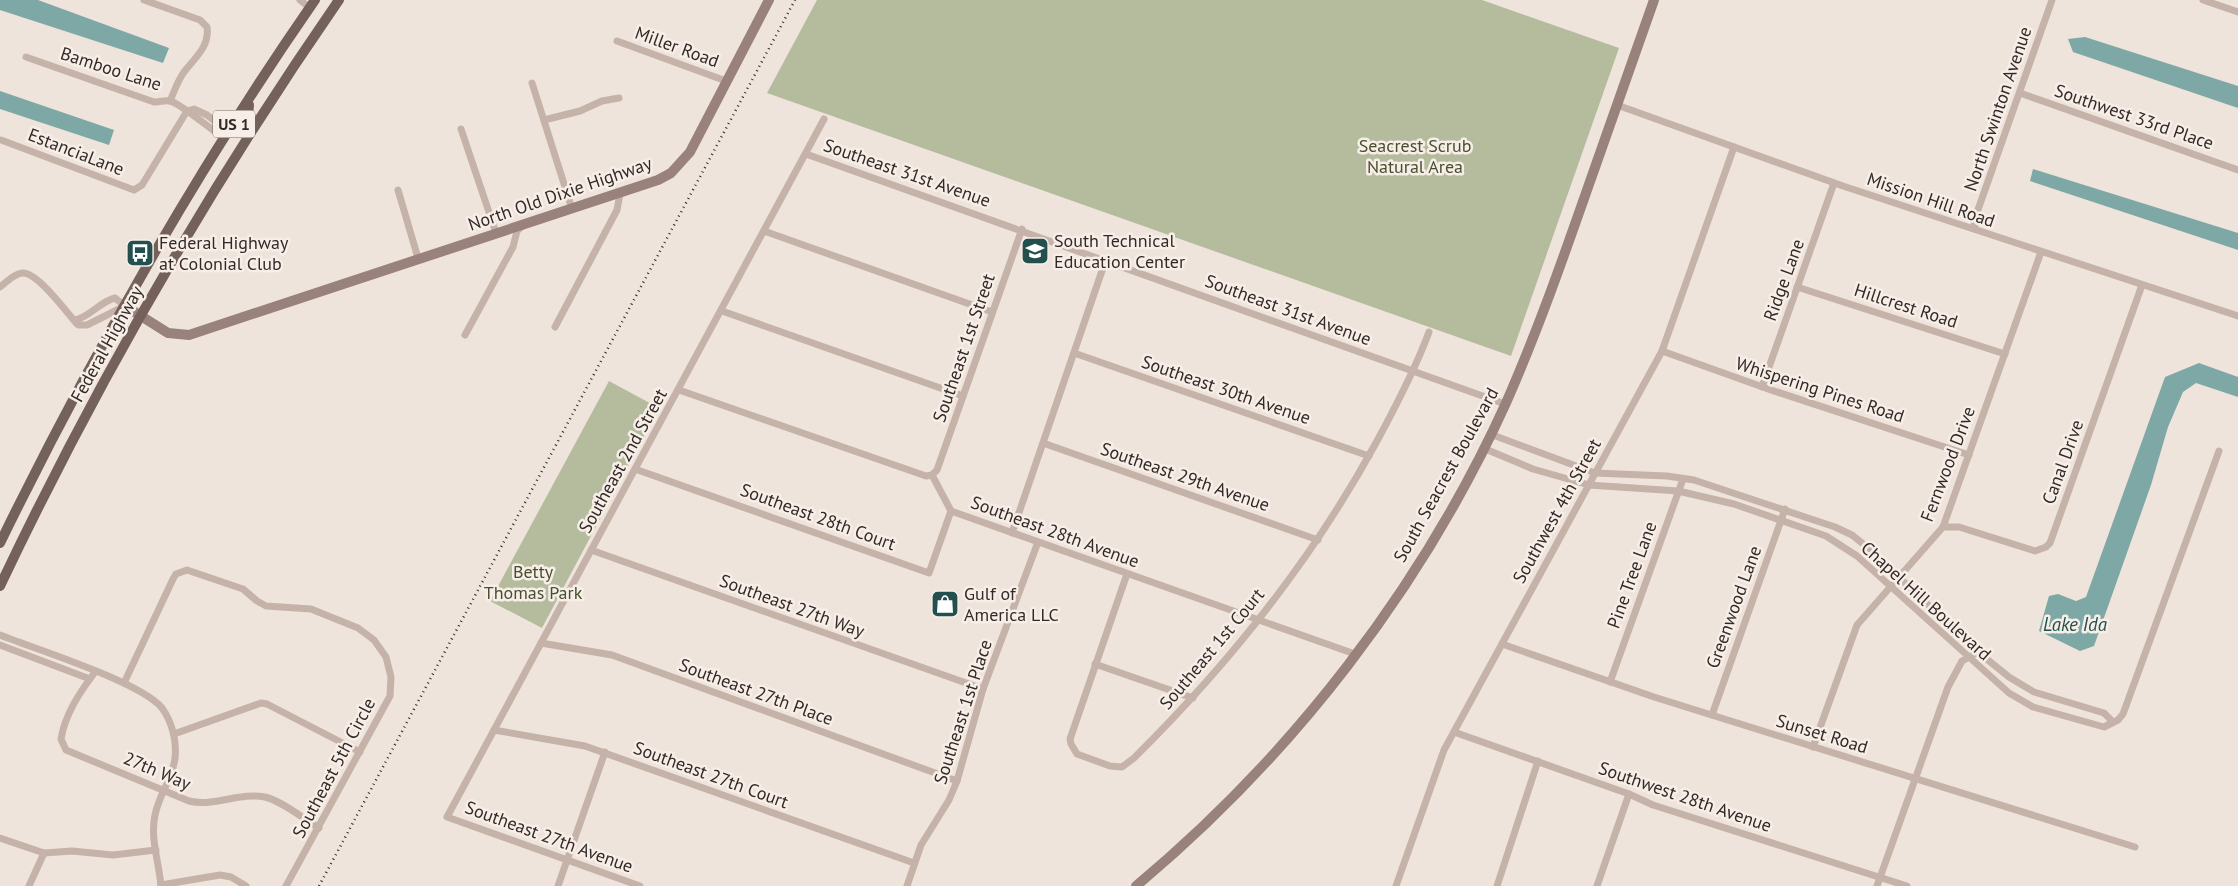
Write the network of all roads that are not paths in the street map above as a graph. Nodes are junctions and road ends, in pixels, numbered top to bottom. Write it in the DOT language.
graph roads {
  1 [pos="144,0"];
  2 [pos="300,0"];
  3 [pos="339,0"];
  4 [pos="769,0"];
  5 [pos="1654,0"];
  6 [pos="2052,0"];
  7 [pos="2203,0"];
  8 [pos="313,4"];
  9 [pos="2238,12"];
  10 [pos="617,41"];
  11 [pos="26,57"];
  12 [pos="726,80"];
  13 [pos="532,83"];
  14 [pos="2020,93"];
  15 [pos="251,97"];
  16 [pos="619,98"];
  17 [pos="170,101"];
  18 [pos="1617,105"];
  19 [pos="187,110"];
  20 [pos="824,119"];
  21 [pos="544,120"];
  22 [pos="461,129"];
  23 [pos="250,133"];
  24 [pos="227,136"];
  25 [pos="1,140"];
  26 [pos="1734,147"];
  27 [pos="806,154"];
  28 [pos="228,168"];
  29 [pos="2238,170"];
  30 [pos="1834,183"];
  31 [pos="398,190"];
  32 [pos="620,194"];
  33 [pos="572,209"];
  34 [pos="522,226"];
  35 [pos="1022,229"];
  36 [pos="1976,229"];
  37 [pos="764,231"];
  38 [pos="496,233"];
  39 [pos="2041,252"];
  40 [pos="418,258"];
  41 [pos="1105,262"];
  42 [pos="2142,285"];
  43 [pos="0,287"];
  44 [pos="1798,287"];
  45 [pos="125,306"];
  46 [pos="722,311"];
  47 [pos="992,312"];
  48 [pos="141,315"];
  49 [pos="2238,316"];
  50 [pos="74,320"];
  51 [pos="555,327"];
  52 [pos="1429,332"];
  53 [pos="465,335"];
  54 [pos="1662,351"];
  55 [pos="1074,353"];
  56 [pos="2005,354"];
  57 [pos="1413,371"];
  58 [pos="1762,387"];
  59 [pos="679,390"];
  60 [pos="963,396"];
  61 [pos="1505,404"];
  62 [pos="1490,434"];
  63 [pos="1043,443"];
  64 [pos="1482,448"];
  65 [pos="2220,451"];
  66 [pos="1969,455"];
  67 [pos="1369,456"];
  68 [pos="636,469"];
  69 [pos="1595,474"];
  70 [pos="932,475"];
  71 [pos="1683,479"];
  72 [pos="1588,485"];
  73 [pos="1678,491"];
  74 [pos="1785,509"];
  75 [pos="951,512"];
  76 [pos="1780,520"];
  77 [pos="1943,526"];
  78 [pos="1012,533"];
  79 [pos="1318,540"];
  80 [pos="1038,542"];
  81 [pos="0,543"];
  82 [pos="591,550"];
  83 [pos="1127,574"];
  84 [pos="1900,578"];
  85 [pos="0,586"];
  86 [pos="1891,586"];
  87 [pos="1259,620"];
  88 [pos="0,635"];
  89 [pos="541,643"];
  90 [pos="1502,644"];
  91 [pos="0,646"];
  92 [pos="1978,652"];
  93 [pos="1355,654"];
  94 [pos="1967,658"];
  95 [pos="1095,664"];
  96 [pos="95,672"];
  97 [pos="90,679"];
  98 [pos="1610,682"];
  99 [pos="124,683"];
  100 [pos="983,689"];
  101 [pos="1193,698"];
  102 [pos="1712,715"];
  103 [pos="2113,722"];
  104 [pos="494,730"];
  105 [pos="1454,732"];
  106 [pos="174,734"];
  107 [pos="1813,747"];
  108 [pos="360,752"];
  109 [pos="605,752"];
  110 [pos="1538,762"];
  111 [pos="1915,779"];
  112 [pos="957,780"];
  113 [pos="163,790"];
  114 [pos="1629,794"];
  115 [pos="447,817"];
  116 [pos="319,828"];
  117 [pos="0,838"];
  118 [pos="2135,847"];
  119 [pos="156,850"];
  120 [pos="44,853"];
  121 [pos="567,860"];
  122 [pos="914,863"];
  123 [pos="1880,877"];
  124 [pos="161,885"];
  125 [pos="29,886"];
  126 [pos="246,886"];
  127 [pos="286,886"];
  128 [pos="558,886"];
  129 [pos="640,886"];
  130 [pos="907,886"];
  131 [pos="1136,886"];
  132 [pos="1396,886"];
  133 [pos="1497,886"];
  134 [pos="1598,886"];
  135 [pos="1877,886"];
  136 [pos="1908,886"];
  1 -- 17 [label="street"];
  2 -- 8 [label="street"];
  3 -- 23 [label="main road, Federal Highway / US 1"];
  4 -- 12 [label="street, North Old Dixie Highway"];
  5 -- 18 [label="street, South Seacrest Boulevard"];
  6 -- 14 [label="street, North Swinton Avenue"];
  7 -- 9 [label="street"];
  8 -- 15 [label="main road, Federal Highway / US 1"];
  10 -- 12 [label="street, Miller Road"];
  11 -- 17 [label="street, Bamboo Lane"];
  12 -- 32 [label="street, North Old Dixie Highway"];
  13 -- 21 [label="street"];
  14 -- 29 [label="street, Southwest 33rd Place"];
  14 -- 36 [label="street, North Swinton Avenue"];
  15 -- 23 [label="main road"];
  15 -- 24 [label="main road, Federal Highway / US 1"];
  16 -- 21 [label="street"];
  17 -- 19 [label="street, Bamboo Lane"];
  18 -- 26 [label="street, Mission Hill Road"];
  18 -- 61 [label="street, South Seacrest Boulevard"];
  19 -- 24 [label="street, Bamboo Lane"];
  19 -- 25 [label="street, EstanciaLane"];
  20 -- 27 [label="street, Southeast 2nd Street"];
  21 -- 33 [label="street"];
  22 -- 38 [label="street"];
  23 -- 28 [label="main road, Federal Highway / US 1"];
  24 -- 28 [label="main road"];
  24 -- 45 [label="main road, Federal Highway / US 1"];
  26 -- 30 [label="street, Mission Hill Road"];
  26 -- 54 [label="street, Southwest 4th Street"];
  27 -- 35 [label="street, Southeast 31st Avenue"];
  27 -- 37 [label="street, Southeast 2nd Street"];
  28 -- 48 [label="main road, Federal Highway / US 1"];
  30 -- 36 [label="street, Mission Hill Road"];
  30 -- 44 [label="street, Ridge Lane"];
  31 -- 40 [label="street"];
  32 -- 33 [label="street, North Old Dixie Highway"];
  32 -- 51 [label="street"];
  33 -- 34 [label="street, North Old Dixie Highway"];
  34 -- 38 [label="street, North Old Dixie Highway"];
  34 -- 53 [label="street"];
  35 -- 41 [label="street, Southeast 31st Avenue"];
  35 -- 47 [label="street, Southeast 1st Street"];
  36 -- 39 [label="street, Mission Hill Road"];
  37 -- 46 [label="street, Southeast 2nd Street"];
  37 -- 47 [label="street"];
  38 -- 40 [label="street, North Old Dixie Highway"];
  39 -- 42 [label="street, Mission Hill Road"];
  39 -- 56 [label="street, Fernwood Drive"];
  40 -- 48 [label="street, North Old Dixie Highway"];
  41 -- 55 [label="street"];
  41 -- 57 [label="street, Southeast 31st Avenue"];
  42 -- 49 [label="street, Mission Hill Road"];
  42 -- 77 [label="street, Canal Drive"];
  43 -- 50 [label="street"];
  44 -- 56 [label="street, Hillcrest Road"];
  44 -- 58 [label="street, Ridge Lane"];
  45 -- 48 [label="street, North Old Dixie Highway"];
  45 -- 50 [label="street"];
  45 -- 50 [label="street"];
  45 -- 81 [label="main road, Federal Highway / US 1"];
  46 -- 59 [label="street, Southeast 2nd Street"];
  46 -- 60 [label="street"];
  47 -- 60 [label="street, Southeast 1st Street"];
  48 -- 85 [label="main road, Federal Highway / US 1"];
  52 -- 57 [label="street, Southeast 1st Court"];
  54 -- 58 [label="street, Whispering Pines Road"];
  54 -- 69 [label="street, Southwest 4th Street"];
  55 -- 63 [label="street"];
  55 -- 67 [label="street, Southeast 30th Avenue"];
  56 -- 66 [label="street, Fernwood Drive"];
  57 -- 61 [label="street, Southeast 31st Avenue"];
  57 -- 67 [label="street, Southeast 1st Court"];
  58 -- 66 [label="street, Whispering Pines Road"];
  59 -- 68 [label="street, Southeast 2nd Street"];
  59 -- 70 [label="street"];
  60 -- 70 [label="street, Southeast 1st Street"];
  61 -- 62 [label="street, South Seacrest Boulevard"];
  62 -- 64 [label="street, South Seacrest Boulevard"];
  62 -- 69 [label="street, Chapel Hill Boulevard"];
  63 -- 78 [label="street"];
  63 -- 79 [label="street, Southeast 29th Avenue"];
  64 -- 72 [label="street, Chapel Hill Boulevard"];
  64 -- 93 [label="street, South Seacrest Boulevard"];
  65 -- 103 [label="street"];
  66 -- 77 [label="street, Fernwood Drive"];
  67 -- 79 [label="street, Southeast 1st Court"];
  68 -- 75 [label="street, Southeast 28th Court"];
  68 -- 82 [label="street, Southeast 2nd Street"];
  69 -- 71 [label="street, Chapel Hill Boulevard"];
  69 -- 72 [label="street, Southwest 4th Street"];
  70 -- 75 [label="street, Southeast 28th Avenue"];
  71 -- 73 [label="street, Pine Tree Lane"];
  71 -- 74 [label="street, Chapel Hill Boulevard"];
  72 -- 73 [label="street, Chapel Hill Boulevard"];
  72 -- 90 [label="street, Southwest 4th Street"];
  73 -- 76 [label="street, Chapel Hill Boulevard"];
  73 -- 98 [label="street, Pine Tree Lane"];
  74 -- 76 [label="street, Greenwood Lane"];
  74 -- 84 [label="street, Chapel Hill Boulevard"];
  75 -- 78 [label="street, Southeast 28th Avenue"];
  76 -- 86 [label="street, Chapel Hill Boulevard"];
  76 -- 102 [label="street, Greenwood Lane"];
  77 -- 84 [label="street, Fernwood Drive"];
  78 -- 80 [label="street, Southeast 28th Avenue"];
  79 -- 87 [label="street, Southeast 1st Court"];
  80 -- 83 [label="street, Southeast 28th Avenue"];
  80 -- 100 [label="street, Southeast 1st Place"];
  82 -- 89 [label="street, Southeast 2nd Street"];
  82 -- 100 [label="street, Southeast 27th Way"];
  83 -- 87 [label="street, Southeast 28th Avenue"];
  83 -- 95 [label="street, Southeast 1st Court"];
  84 -- 86 [label="street, Fernwood Drive"];
  84 -- 92 [label="street, Chapel Hill Boulevard"];
  86 -- 94 [label="street, Chapel Hill Boulevard"];
  86 -- 107 [label="street, Fernwood Drive"];
  87 -- 93 [label="street, Southeast 28th Avenue"];
  87 -- 101 [label="street, Southeast 1st Court"];
  88 -- 96 [label="street"];
  89 -- 104 [label="street, Southeast 2nd Street"];
  89 -- 112 [label="street, Southeast 27th Place"];
  90 -- 98 [label="street, Sunset Road"];
  90 -- 105 [label="street, Southwest 4th Street"];
  91 -- 97 [label="street"];
  92 -- 94 [label="street"];
  92 -- 103 [label="street, Chapel Hill Boulevard"];
  93 -- 131 [label="street, South Seacrest Boulevard"];
  94 -- 103 [label="street, Chapel Hill Boulevard"];
  94 -- 111 [label="street"];
  95 -- 101 [label="street"];
  95 -- 101 [label="street, Southeast 1st Court"];
  96 -- 97 [label="street, 27th Way"];
  96 -- 99 [label="street"];
  97 -- 113 [label="street, 27th Way"];
  98 -- 102 [label="street, Sunset Road"];
  99 -- 106 [label="street"];
  99 -- 108 [label="street, Southeast 5th Circle"];
  100 -- 112 [label="street, Southeast 1st Place"];
  102 -- 107 [label="street, Sunset Road"];
  104 -- 109 [label="street, Southeast 27th Court"];
  104 -- 115 [label="street, Southeast 2nd Street"];
  105 -- 110 [label="street, Southwest 28th Avenue"];
  105 -- 132 [label="street, Southwest 4th Street"];
  106 -- 108 [label="street"];
  106 -- 113 [label="street"];
  107 -- 111 [label="street, Sunset Road"];
  108 -- 116 [label="street, Southeast 5th Circle"];
  109 -- 121 [label="street"];
  109 -- 122 [label="street, Southeast 27th Court"];
  110 -- 114 [label="street, Southwest 28th Avenue"];
  110 -- 133 [label="street"];
  111 -- 118 [label="street, Sunset Road"];
  111 -- 123 [label="street"];
  112 -- 122 [label="street, Southeast 1st Place"];
  113 -- 116 [label="street, 27th Way"];
  113 -- 119 [label="street"];
  114 -- 123 [label="street, Southwest 28th Avenue"];
  114 -- 134 [label="street"];
  115 -- 121 [label="street, Southeast 27th Avenue"];
  116 -- 127 [label="street, Southeast 5th Circle"];
  117 -- 120 [label="street"];
  119 -- 120 [label="street"];
  119 -- 124 [label="street"];
  120 -- 125 [label="street"];
  121 -- 128 [label="street"];
  121 -- 129 [label="street, Southeast 27th Avenue"];
  122 -- 130 [label="street, Southeast 1st Place"];
  123 -- 135 [label="street"];
  123 -- 136 [label="street, Southwest 28th Avenue"];
  124 -- 126 [label="street"];
}
